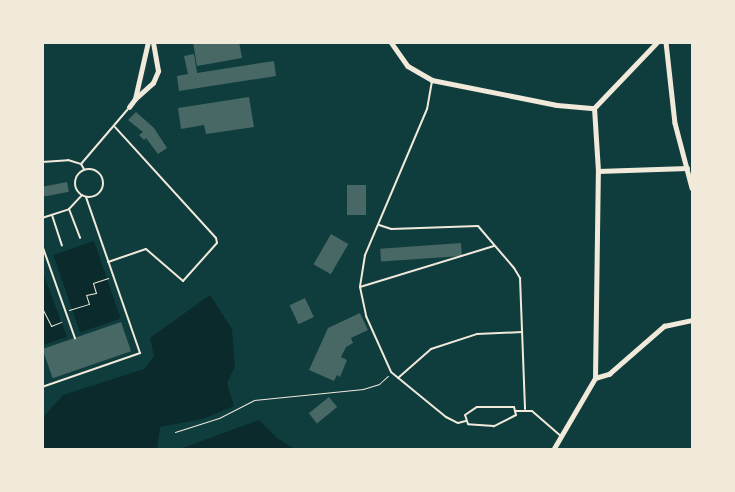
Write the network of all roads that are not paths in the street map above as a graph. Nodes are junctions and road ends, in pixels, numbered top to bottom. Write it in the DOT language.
graph roads {
  1 [pos="148,42"];
  2 [pos="153,42"];
  3 [pos="391,42"];
  4 [pos="657,42"];
  5 [pos="666,42"];
  6 [pos="432,80"];
  7 [pos="135,99"];
  8 [pos="129,107"];
  9 [pos="594,108"];
  10 [pos="115,127"];
  11 [pos="42,162"];
  12 [pos="81,164"];
  13 [pos="687,168"];
  14 [pos="84,169"];
  15 [pos="598,171"];
  16 [pos="692,188"];
  17 [pos="82,196"];
  18 [pos="86,197"];
  19 [pos="69,209"];
  20 [pos="52,214"];
  21 [pos="42,218"];
  22 [pos="379,225"];
  23 [pos="80,238"];
  24 [pos="42,244"];
  25 [pos="62,245"];
  26 [pos="495,246"];
  27 [pos="108,262"];
  28 [pos="360,287"];
  29 [pos="692,320"];
  30 [pos="522,332"];
  31 [pos="76,338"];
  32 [pos="398,378"];
  33 [pos="596,378"];
  34 [pos="42,387"];
  35 [pos="525,409"];
  36 [pos="515,410"];
  37 [pos="466,421"];
  38 [pos="562,437"];
  39 [pos="553,450"];
  1 -- 7 [label="street"];
  2 -- 7 [label="street"];
  3 -- 6 [label="street"];
  4 -- 9 [label="street"];
  5 -- 13 [label="street"];
  6 -- 9 [label="street"];
  6 -- 22 [label="lane"];
  7 -- 8 [label="street"];
  8 -- 10 [label="lane"];
  9 -- 15 [label="street"];
  10 -- 12 [label="lane"];
  10 -- 27 [label="lane"];
  11 -- 12 [label="lane"];
  12 -- 14 [label="lane"];
  13 -- 15 [label="street"];
  13 -- 16 [label="street"];
  14 -- 17 [label="lane"];
  14 -- 18 [label="lane"];
  15 -- 33 [label="street"];
  17 -- 18 [label="lane"];
  17 -- 19 [label="lane"];
  18 -- 27 [label="lane"];
  19 -- 20 [label="lane"];
  19 -- 23 [label="lane"];
  20 -- 21 [label="lane"];
  20 -- 25 [label="lane"];
  22 -- 26 [label="lane"];
  22 -- 28 [label="lane"];
  24 -- 31 [label="lane"];
  26 -- 28 [label="lane"];
  26 -- 30 [label="lane"];
  27 -- 34 [label="lane"];
  28 -- 32 [label="lane"];
  29 -- 33 [label="street"];
  30 -- 32 [label="lane"];
  30 -- 35 [label="lane"];
  32 -- 37 [label="lane"];
  33 -- 38 [label="street"];
  35 -- 36 [label="lane"];
  35 -- 38 [label="lane"];
  36 -- 37 [label="lane"];
  36 -- 37 [label="lane"];
  38 -- 39 [label="street"];
}
